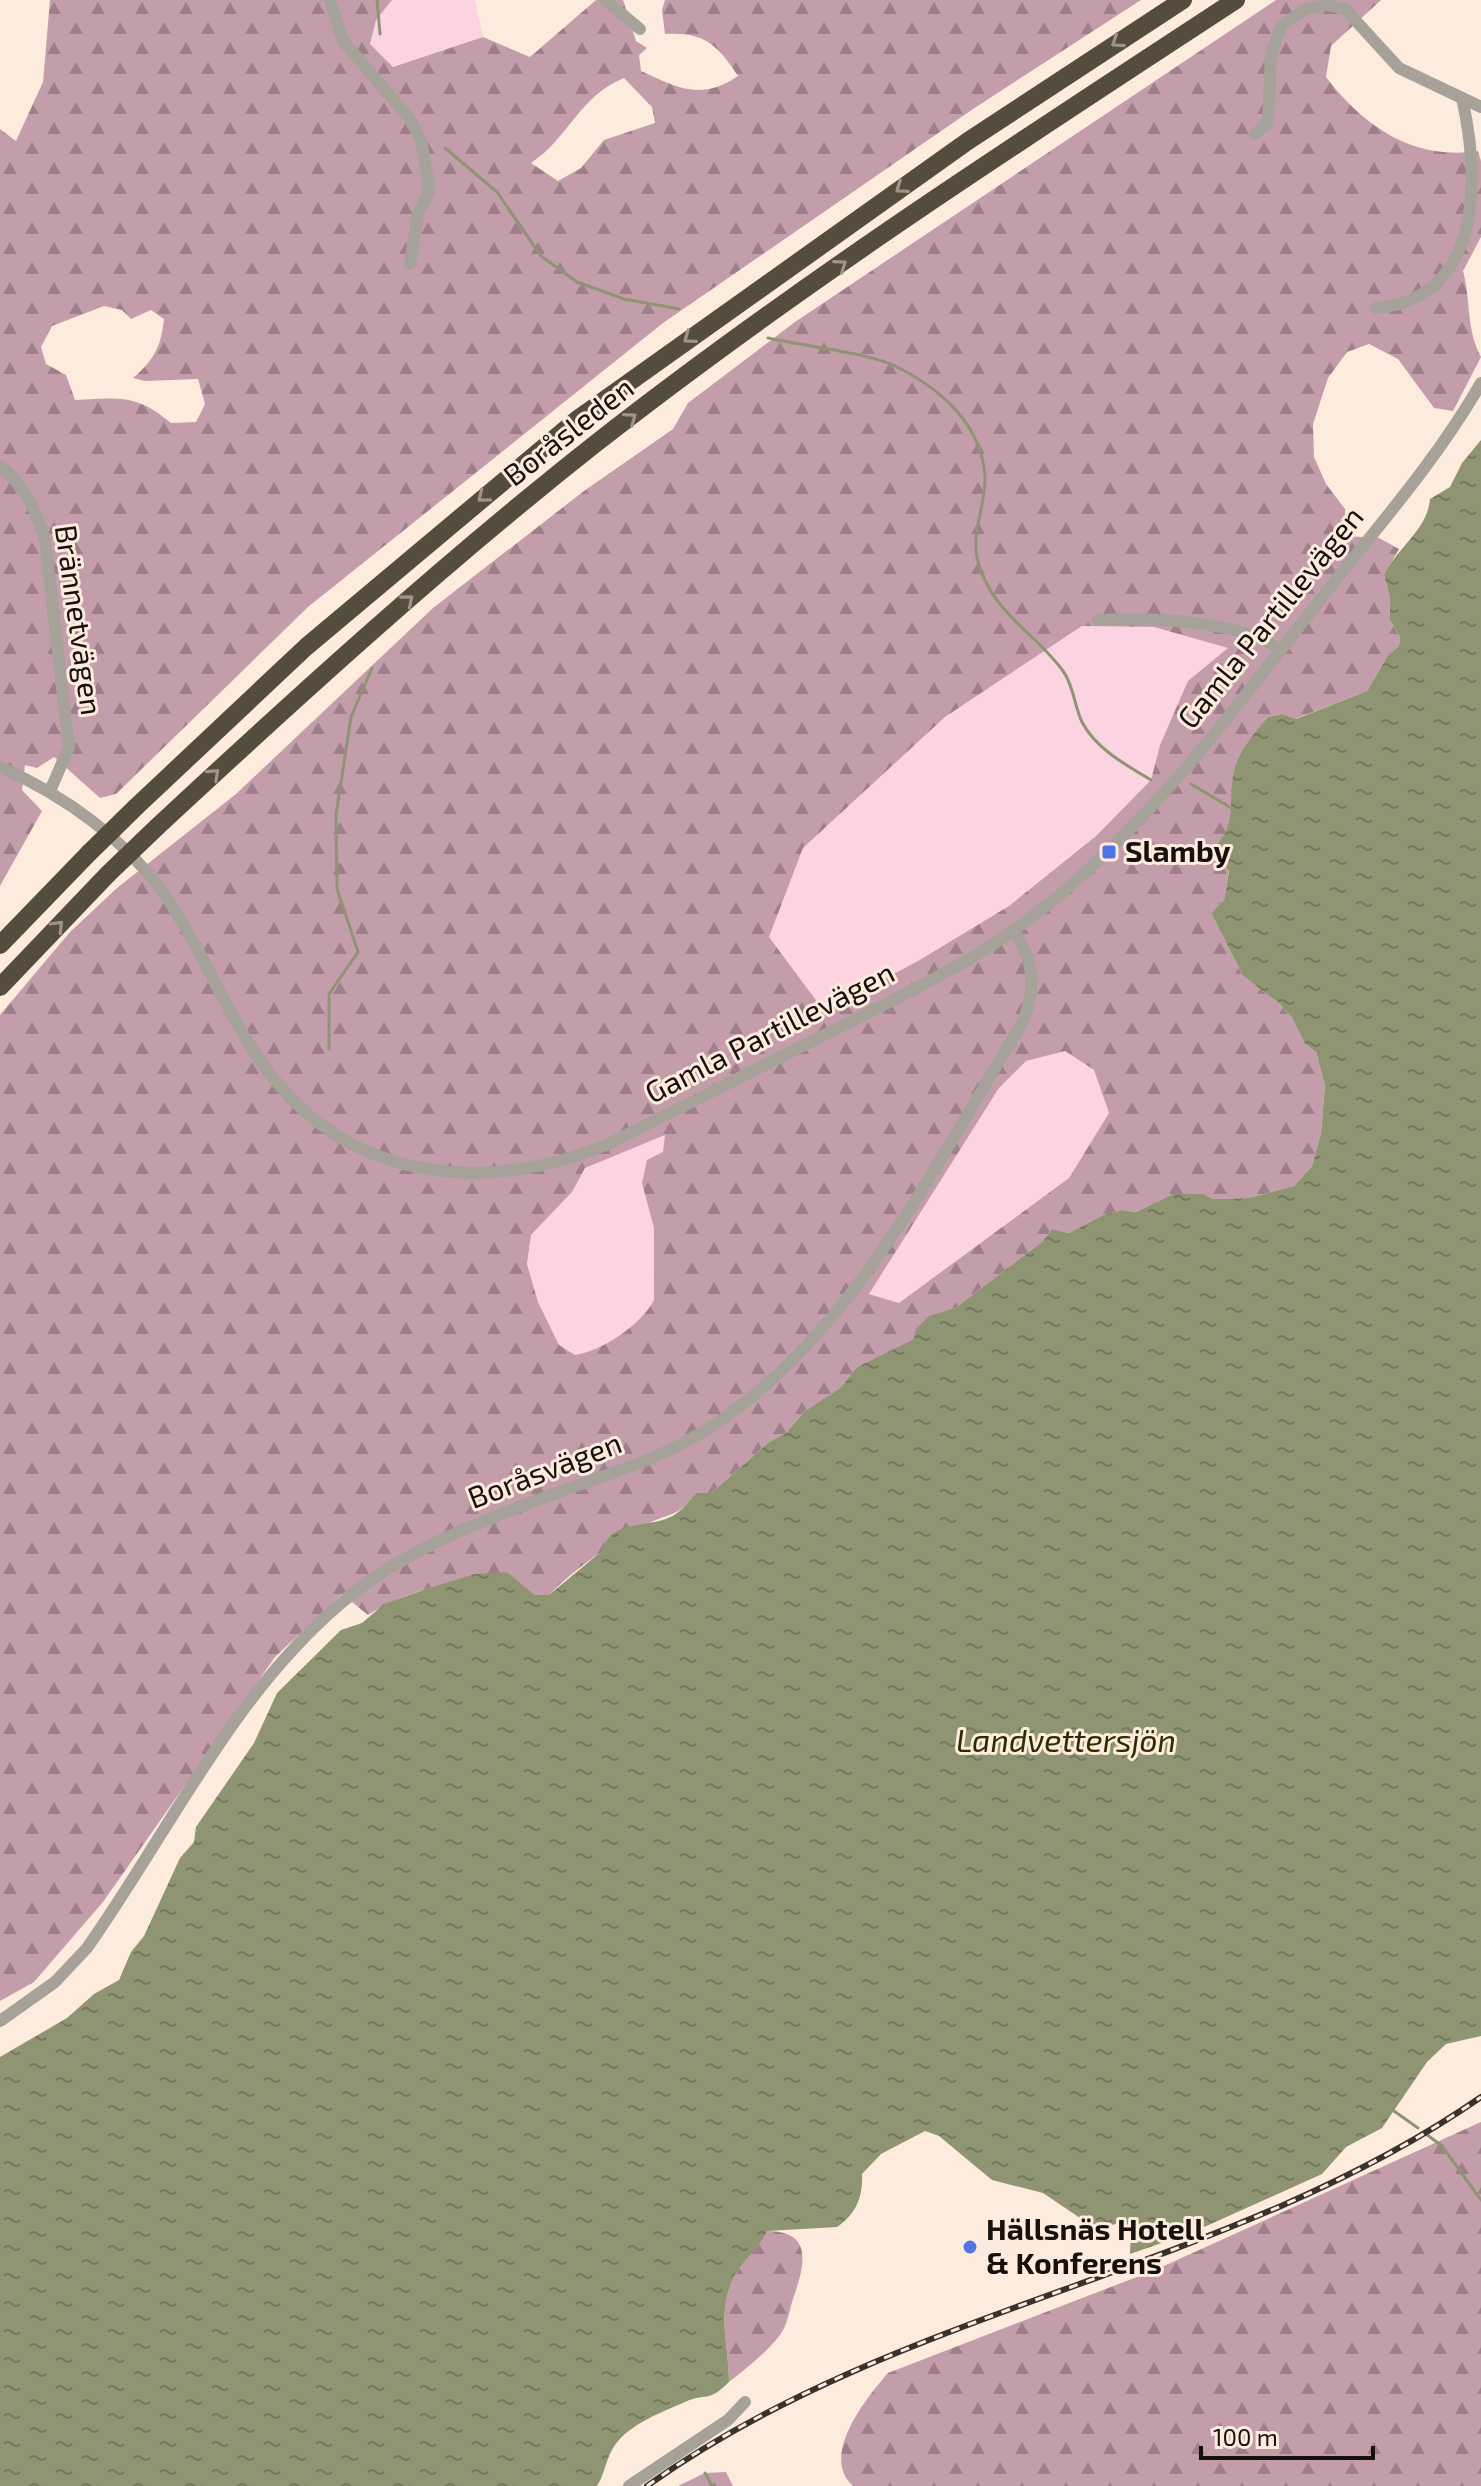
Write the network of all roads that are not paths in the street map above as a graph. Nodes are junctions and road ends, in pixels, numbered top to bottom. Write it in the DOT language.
graph roads {
  1 [pos="330,0"];
  2 [pos="605,0"];
  3 [pos="1183,0"];
  4 [pos="1236,0"];
  5 [pos="640,29"];
  6 [pos="1462,98"];
  7 [pos="1481,107"];
  8 [pos="1255,134"];
  9 [pos="410,264"];
  10 [pos="1376,308"];
  11 [pos="1481,383"];
  12 [pos="0,466"];
  13 [pos="1098,620"];
  14 [pos="1280,650"];
  15 [pos="0,767"];
  16 [pos="50,791"];
  17 [pos="1014,931"];
  18 [pos="0,945"];
  19 [pos="0,987"];
  20 [pos="0,2021"];
  21 [pos="745,2402"];
  22 [pos="629,2486"];
  1 -- 9 [label="street"];
  2 -- 5 [label="street"];
  3 -- 18 [label="highway, Boråsleden, one-way, bridge"];
  19 -- 4 [label="highway, Boråsleden, one-way, bridge"];
  6 -- 7 [label="street"];
  6 -- 8 [label="street"];
  6 -- 10 [label="street"];
  11 -- 14 [label="street, Gamla Partillevägen"];
  12 -- 16 [label="street, Brännetvägen"];
  13 -- 14 [label="street"];
  14 -- 17 [label="street, Gamla Partillevägen"];
  15 -- 16 [label="street, Gamla Partillevägen"];
  16 -- 17 [label="street, Gamla Partillevägen"];
  17 -- 20 [label="street, Boråsvägen"];
  21 -- 22 [label="street"];
}
